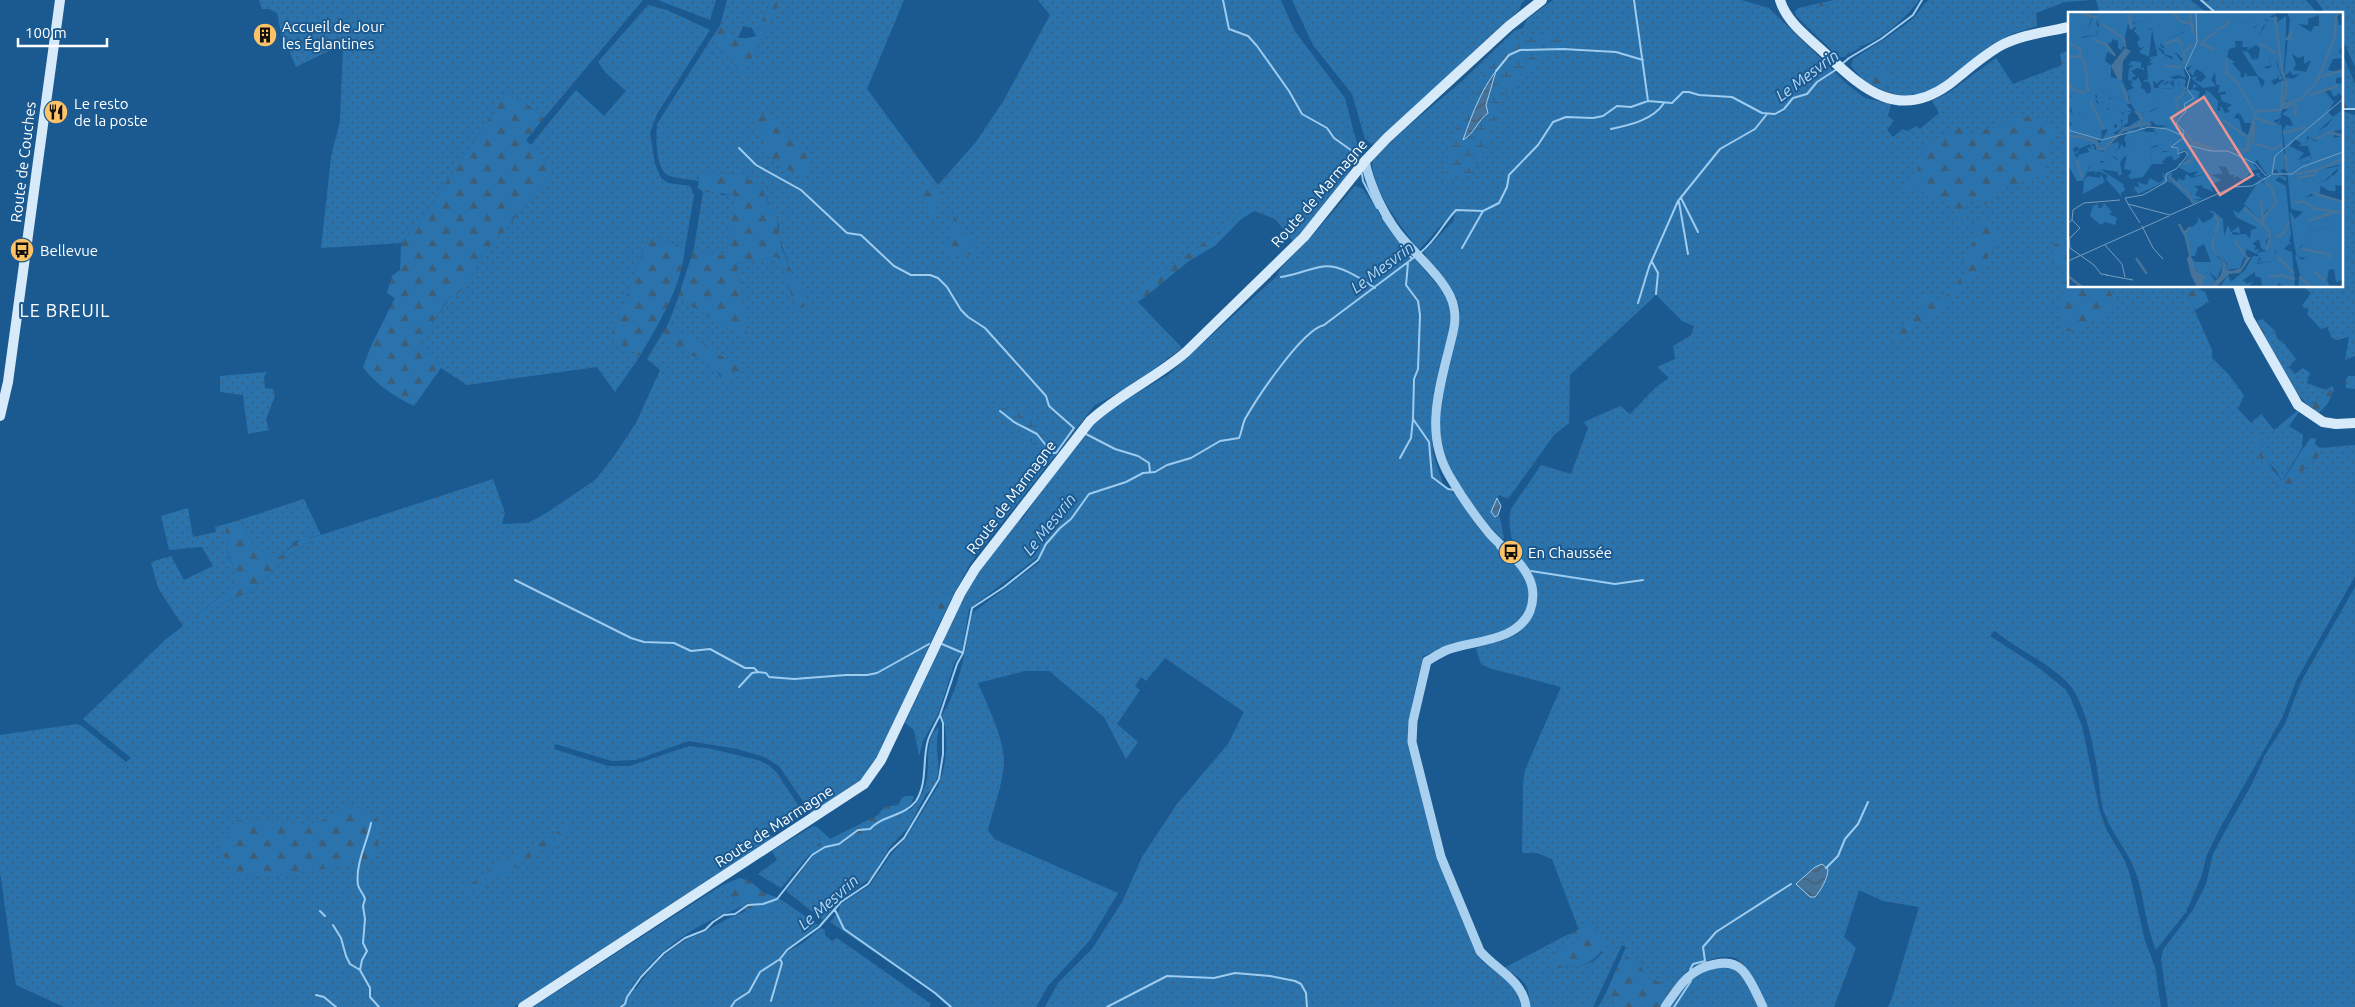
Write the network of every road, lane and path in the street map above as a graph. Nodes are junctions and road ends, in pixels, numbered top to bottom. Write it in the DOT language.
graph roads {
  1 [pos="60,0"];
  2 [pos="1542,0"];
  3 [pos="1780,0"];
  4 [pos="2068,27"];
  5 [pos="1365,161"];
  6 [pos="2239,288"];
  7 [pos="0,416"];
  8 [pos="2355,423"];
  9 [pos="523,1007"];
  10 [pos="1526,1007"];
  11 [pos="1665,1007"];
  12 [pos="1763,1007"];
  1 -- 7 [label="main road, Route de Couches"];
  2 -- 5 [label="main road, Route de Marmagne"];
  3 -- 4 [label="main road"];
  5 -- 9 [label="main road, Route de Marmagne"];
  5 -- 10 [label="street"];
  6 -- 8 [label="main road"];
  11 -- 12 [label="street"];
}
